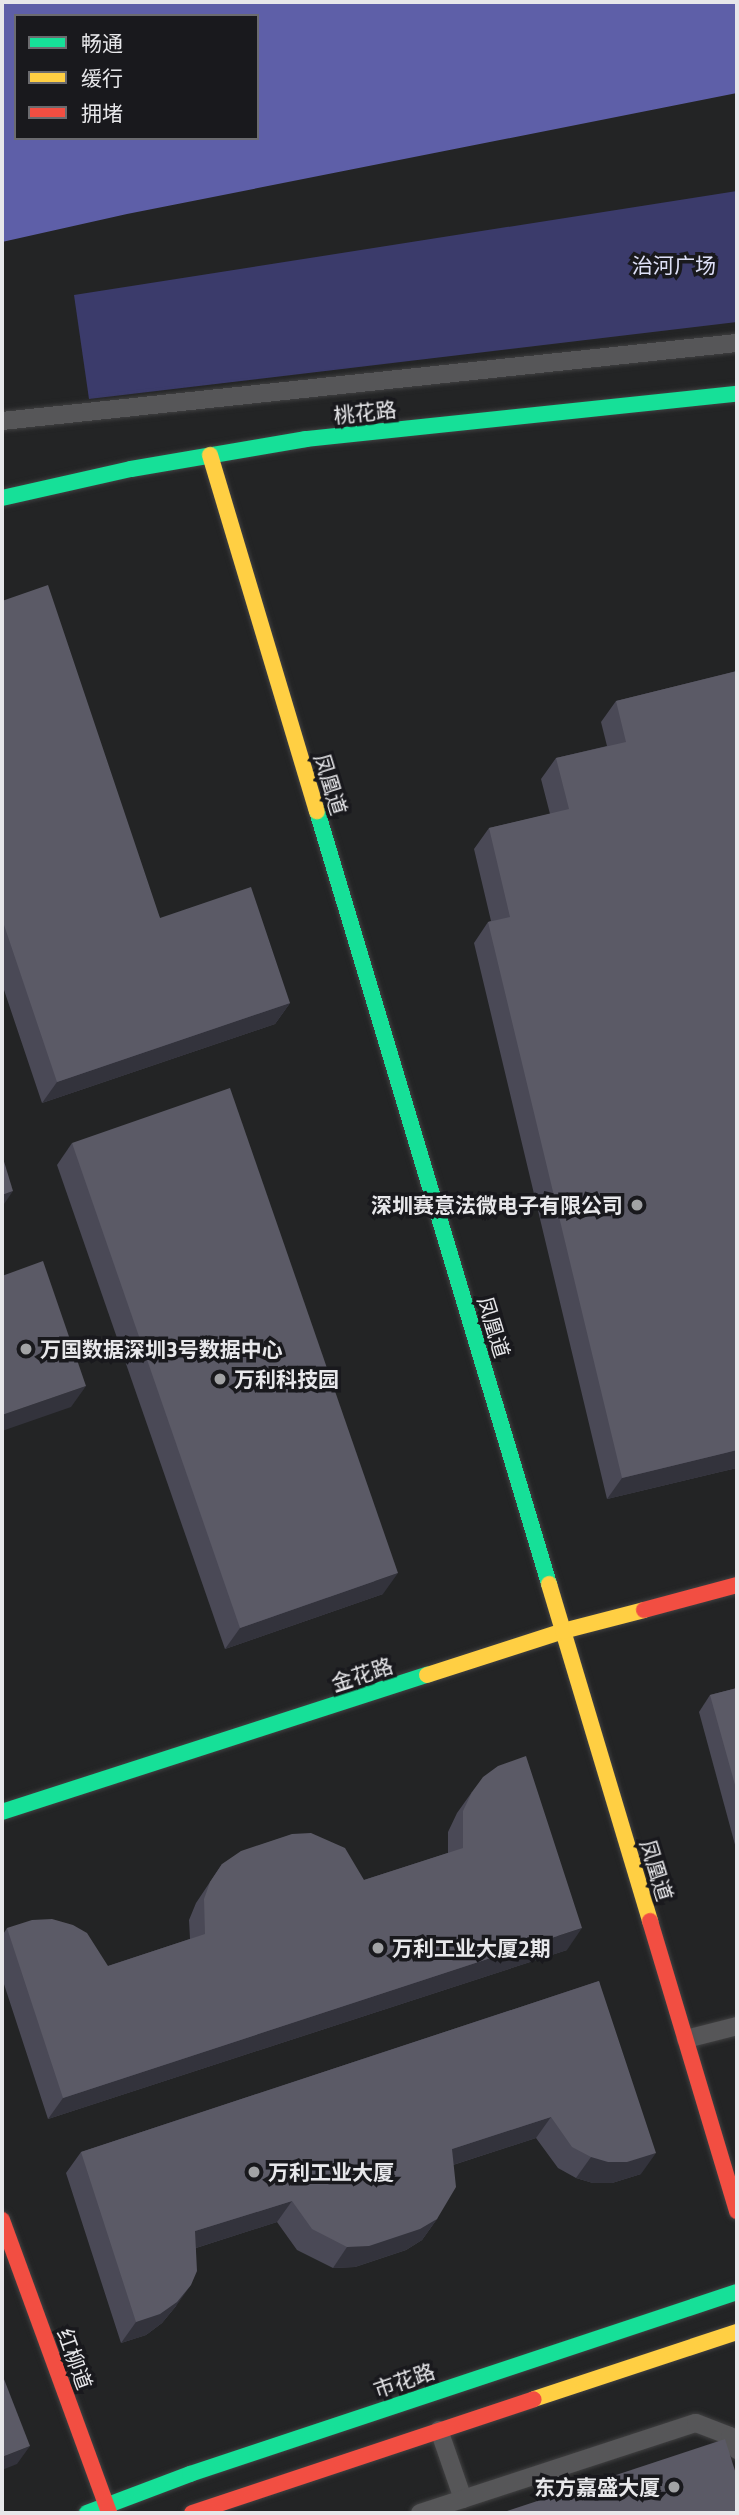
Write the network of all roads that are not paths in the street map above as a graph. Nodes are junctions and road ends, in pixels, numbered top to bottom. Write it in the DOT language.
graph roads {
  1 [pos="737,342"];
  2 [pos="737,394"];
  3 [pos="2,421"];
  4 [pos="211,455"];
  5 [pos="2,498"];
  6 [pos="737,1586"];
  7 [pos="563,1631"];
  8 [pos="2,1812"];
  9 [pos="737,2025"];
  10 [pos="686,2039"];
  11 [pos="737,2211"];
  12 [pos="2,2220"];
  13 [pos="737,2292"];
  14 [pos="737,2332"];
  15 [pos="439,2430"];
  16 [pos="737,2450"];
  17 [pos="463,2499"];
  18 [pos="108,2509"];
  19 [pos="87,2513"];
  20 [pos="192,2513"];
  21 [pos="421,2513"];
  1 -- 3 [label="lane"];
  2 -- 4 [label="street, 桃花路"];
  4 -- 5 [label="street, 桃花路"];
  4 -- 7 [label="street, 凤凰道"];
  6 -- 7 [label="street, 金花路"];
  7 -- 8 [label="street, 金花路"];
  7 -- 10 [label="street, 凤凰道"];
  9 -- 10 [label="lane"];
  10 -- 11 [label="street, 凤凰道"];
  12 -- 18 [label="street, 红柳道"];
  13 -- 18 [label="street, 市花路"];
  14 -- 15 [label="street"];
  15 -- 17 [label="lane"];
  15 -- 20 [label="street"];
  16 -- 17 [label="lane"];
  17 -- 21 [label="lane"];
  18 -- 19 [label="street, 市花路"];
}
